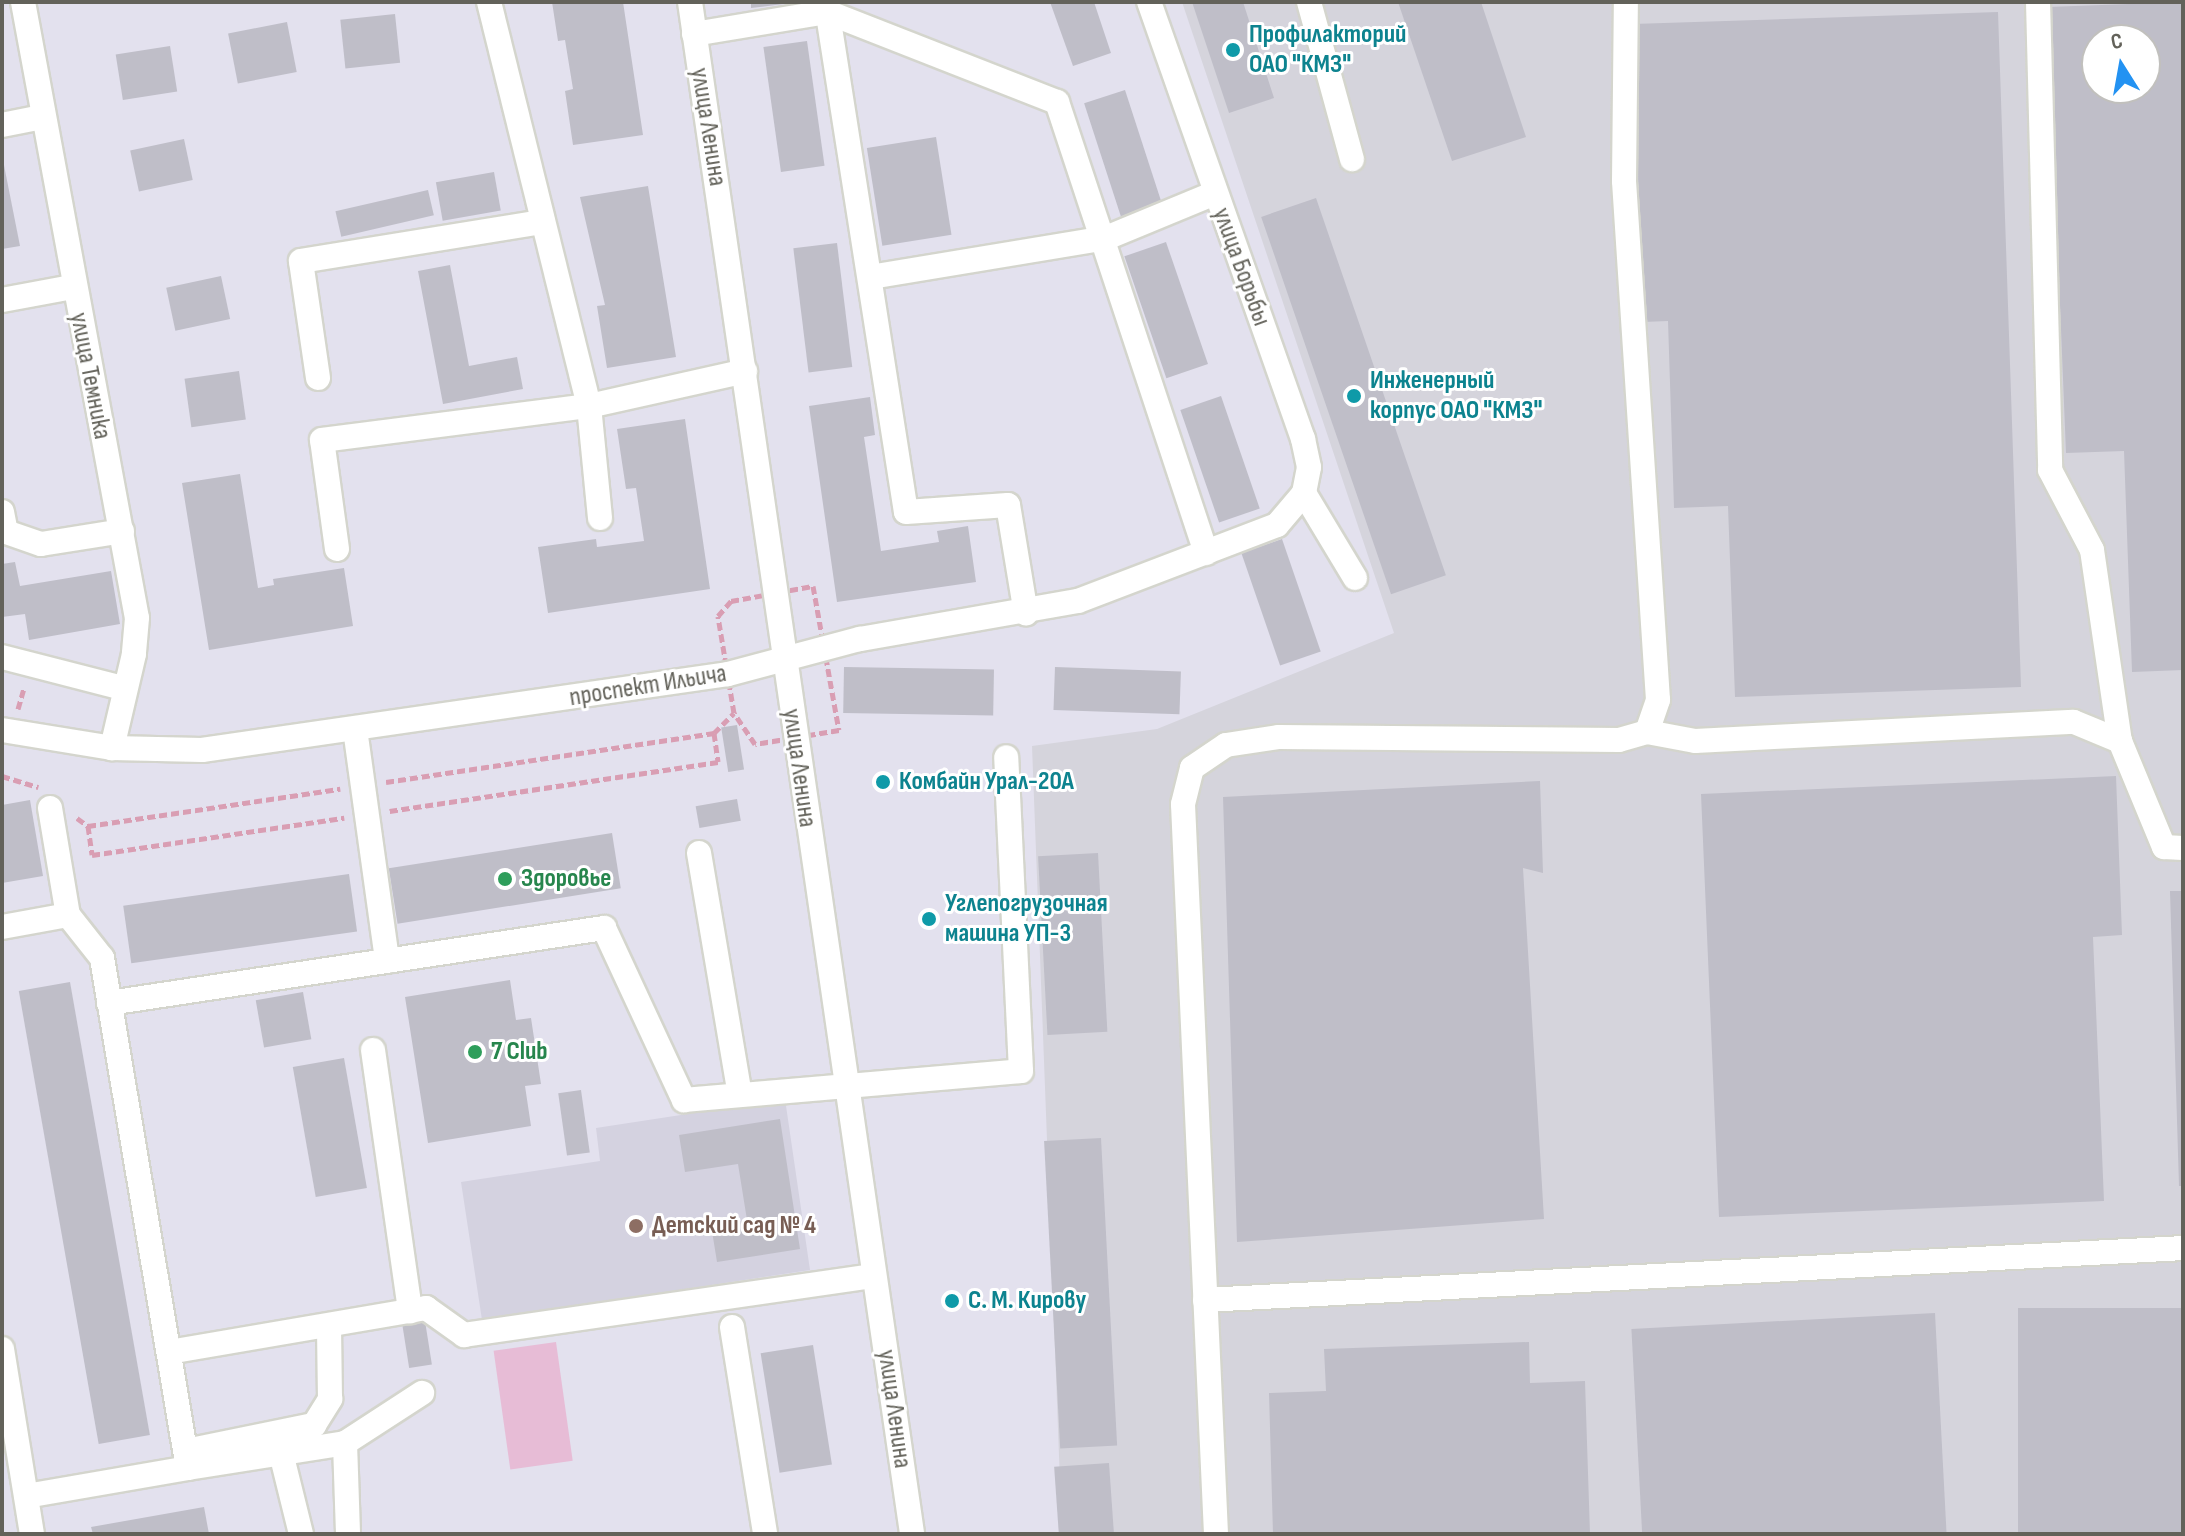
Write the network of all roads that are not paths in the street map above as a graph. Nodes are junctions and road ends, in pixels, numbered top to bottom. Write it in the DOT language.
graph roads {
  1 [pos="489,2"];
  2 [pos="690,2"];
  3 [pos="1149,2"];
  4 [pos="1309,2"];
  5 [pos="1626,2"];
  6 [pos="2038,2"];
  7 [pos="29,3"];
  8 [pos="826,7"];
  9 [pos="694,34"];
  10 [pos="42,117"];
  11 [pos="2,125"];
  12 [pos="1352,159"];
  13 [pos="1215,193"];
  14 [pos="543,222"];
  15 [pos="1106,238"];
  16 [pos="871,277"];
  17 [pos="72,287"];
  18 [pos="2,300"];
  19 [pos="745,371"];
  20 [pos="318,378"];
  21 [pos="589,406"];
  22 [pos="1304,493"];
  23 [pos="2,512"];
  24 [pos="600,518"];
  25 [pos="122,531"];
  26 [pos="337,549"];
  27 [pos="1206,553"];
  28 [pos="1355,578"];
  29 [pos="1026,614"];
  30 [pos="2,657"];
  31 [pos="783,662"];
  32 [pos="123,688"];
  33 [pos="355,729"];
  34 [pos="1647,732"];
  35 [pos="5,733"];
  36 [pos="2120,741"];
  37 [pos="112,748"];
  38 [pos="1006,757"];
  39 [pos="50,808"];
  40 [pos="2183,848"];
  41 [pos="699,853"];
  42 [pos="68,915"];
  43 [pos="2,927"];
  44 [pos="387,961"];
  45 [pos="109,1003"];
  46 [pos="373,1050"];
  47 [pos="847,1085"];
  48 [pos="740,1095"];
  49 [pos="2183,1248"];
  50 [pos="874,1276"];
  51 [pos="1205,1300"];
  52 [pos="410,1311"];
  53 [pos="329,1327"];
  54 [pos="732,1327"];
  55 [pos="169,1352"];
  56 [pos="3,1365"];
  57 [pos="422,1393"];
  58 [pos="345,1443"];
  59 [pos="281,1453"];
  60 [pos="187,1460"];
  61 [pos="26,1496"];
  62 [pos="32,1534"];
  63 [pos="301,1534"];
  64 [pos="348,1534"];
  65 [pos="765,1534"];
  66 [pos="912,1534"];
  67 [pos="1216,1534"];
  1 -- 14 [label="street"];
  2 -- 9 [label="street, улица Ленина"];
  3 -- 13 [label="street, улица Борьбы"];
  4 -- 12 [label="street"];
  5 -- 34 [label="street"];
  6 -- 36 [label="street"];
  7 -- 10 [label="street, улица Темника"];
  8 -- 9 [label="street"];
  8 -- 15 [label="street"];
  8 -- 16 [label="street"];
  9 -- 19 [label="street, улица Ленина"];
  10 -- 11 [label="street"];
  10 -- 17 [label="street, улица Темника"];
  13 -- 15 [label="street"];
  13 -- 22 [label="street, улица Борьбы"];
  14 -- 20 [label="street"];
  14 -- 21 [label="street"];
  15 -- 16 [label="street"];
  15 -- 27 [label="street"];
  16 -- 29 [label="street"];
  17 -- 18 [label="street"];
  17 -- 25 [label="street, улица Темника"];
  19 -- 21 [label="street"];
  19 -- 31 [label="street, улица Ленина"];
  21 -- 24 [label="street"];
  21 -- 26 [label="street"];
  22 -- 27 [label="street, проспект Ильича"];
  22 -- 28 [label="street"];
  23 -- 25 [label="street"];
  25 -- 32 [label="street, улица Темника"];
  27 -- 29 [label="street, проспект Ильича"];
  29 -- 31 [label="street, проспект Ильича"];
  30 -- 32 [label="street"];
  31 -- 33 [label="street, проспект Ильича"];
  31 -- 47 [label="street, улица Ленина"];
  32 -- 37 [label="street, улица Темника"];
  33 -- 37 [label="street, проспект Ильича"];
  33 -- 44 [label="street"];
  34 -- 36 [label="street"];
  34 -- 51 [label="street"];
  35 -- 37 [label="street, проспект Ильича"];
  36 -- 40 [label="street"];
  38 -- 47 [label="street"];
  39 -- 42 [label="street"];
  41 -- 48 [label="street"];
  42 -- 43 [label="street"];
  42 -- 45 [label="street"];
  44 -- 45 [label="street"];
  44 -- 48 [label="street"];
  45 -- 55 [label="street"];
  46 -- 52 [label="street"];
  47 -- 48 [label="street"];
  47 -- 50 [label="street, улица Ленина"];
  49 -- 51 [label="street"];
  50 -- 52 [label="street"];
  50 -- 66 [label="street, улица Ленина"];
  51 -- 67 [label="street"];
  52 -- 53 [label="street"];
  53 -- 55 [label="street"];
  53 -- 60 [label="street"];
  54 -- 65 [label="street"];
  55 -- 60 [label="street"];
  56 -- 61 [label="street"];
  57 -- 58 [label="street"];
  58 -- 59 [label="street"];
  58 -- 64 [label="street"];
  59 -- 60 [label="street"];
  59 -- 63 [label="street"];
  60 -- 61 [label="street"];
  61 -- 62 [label="street"];
}
